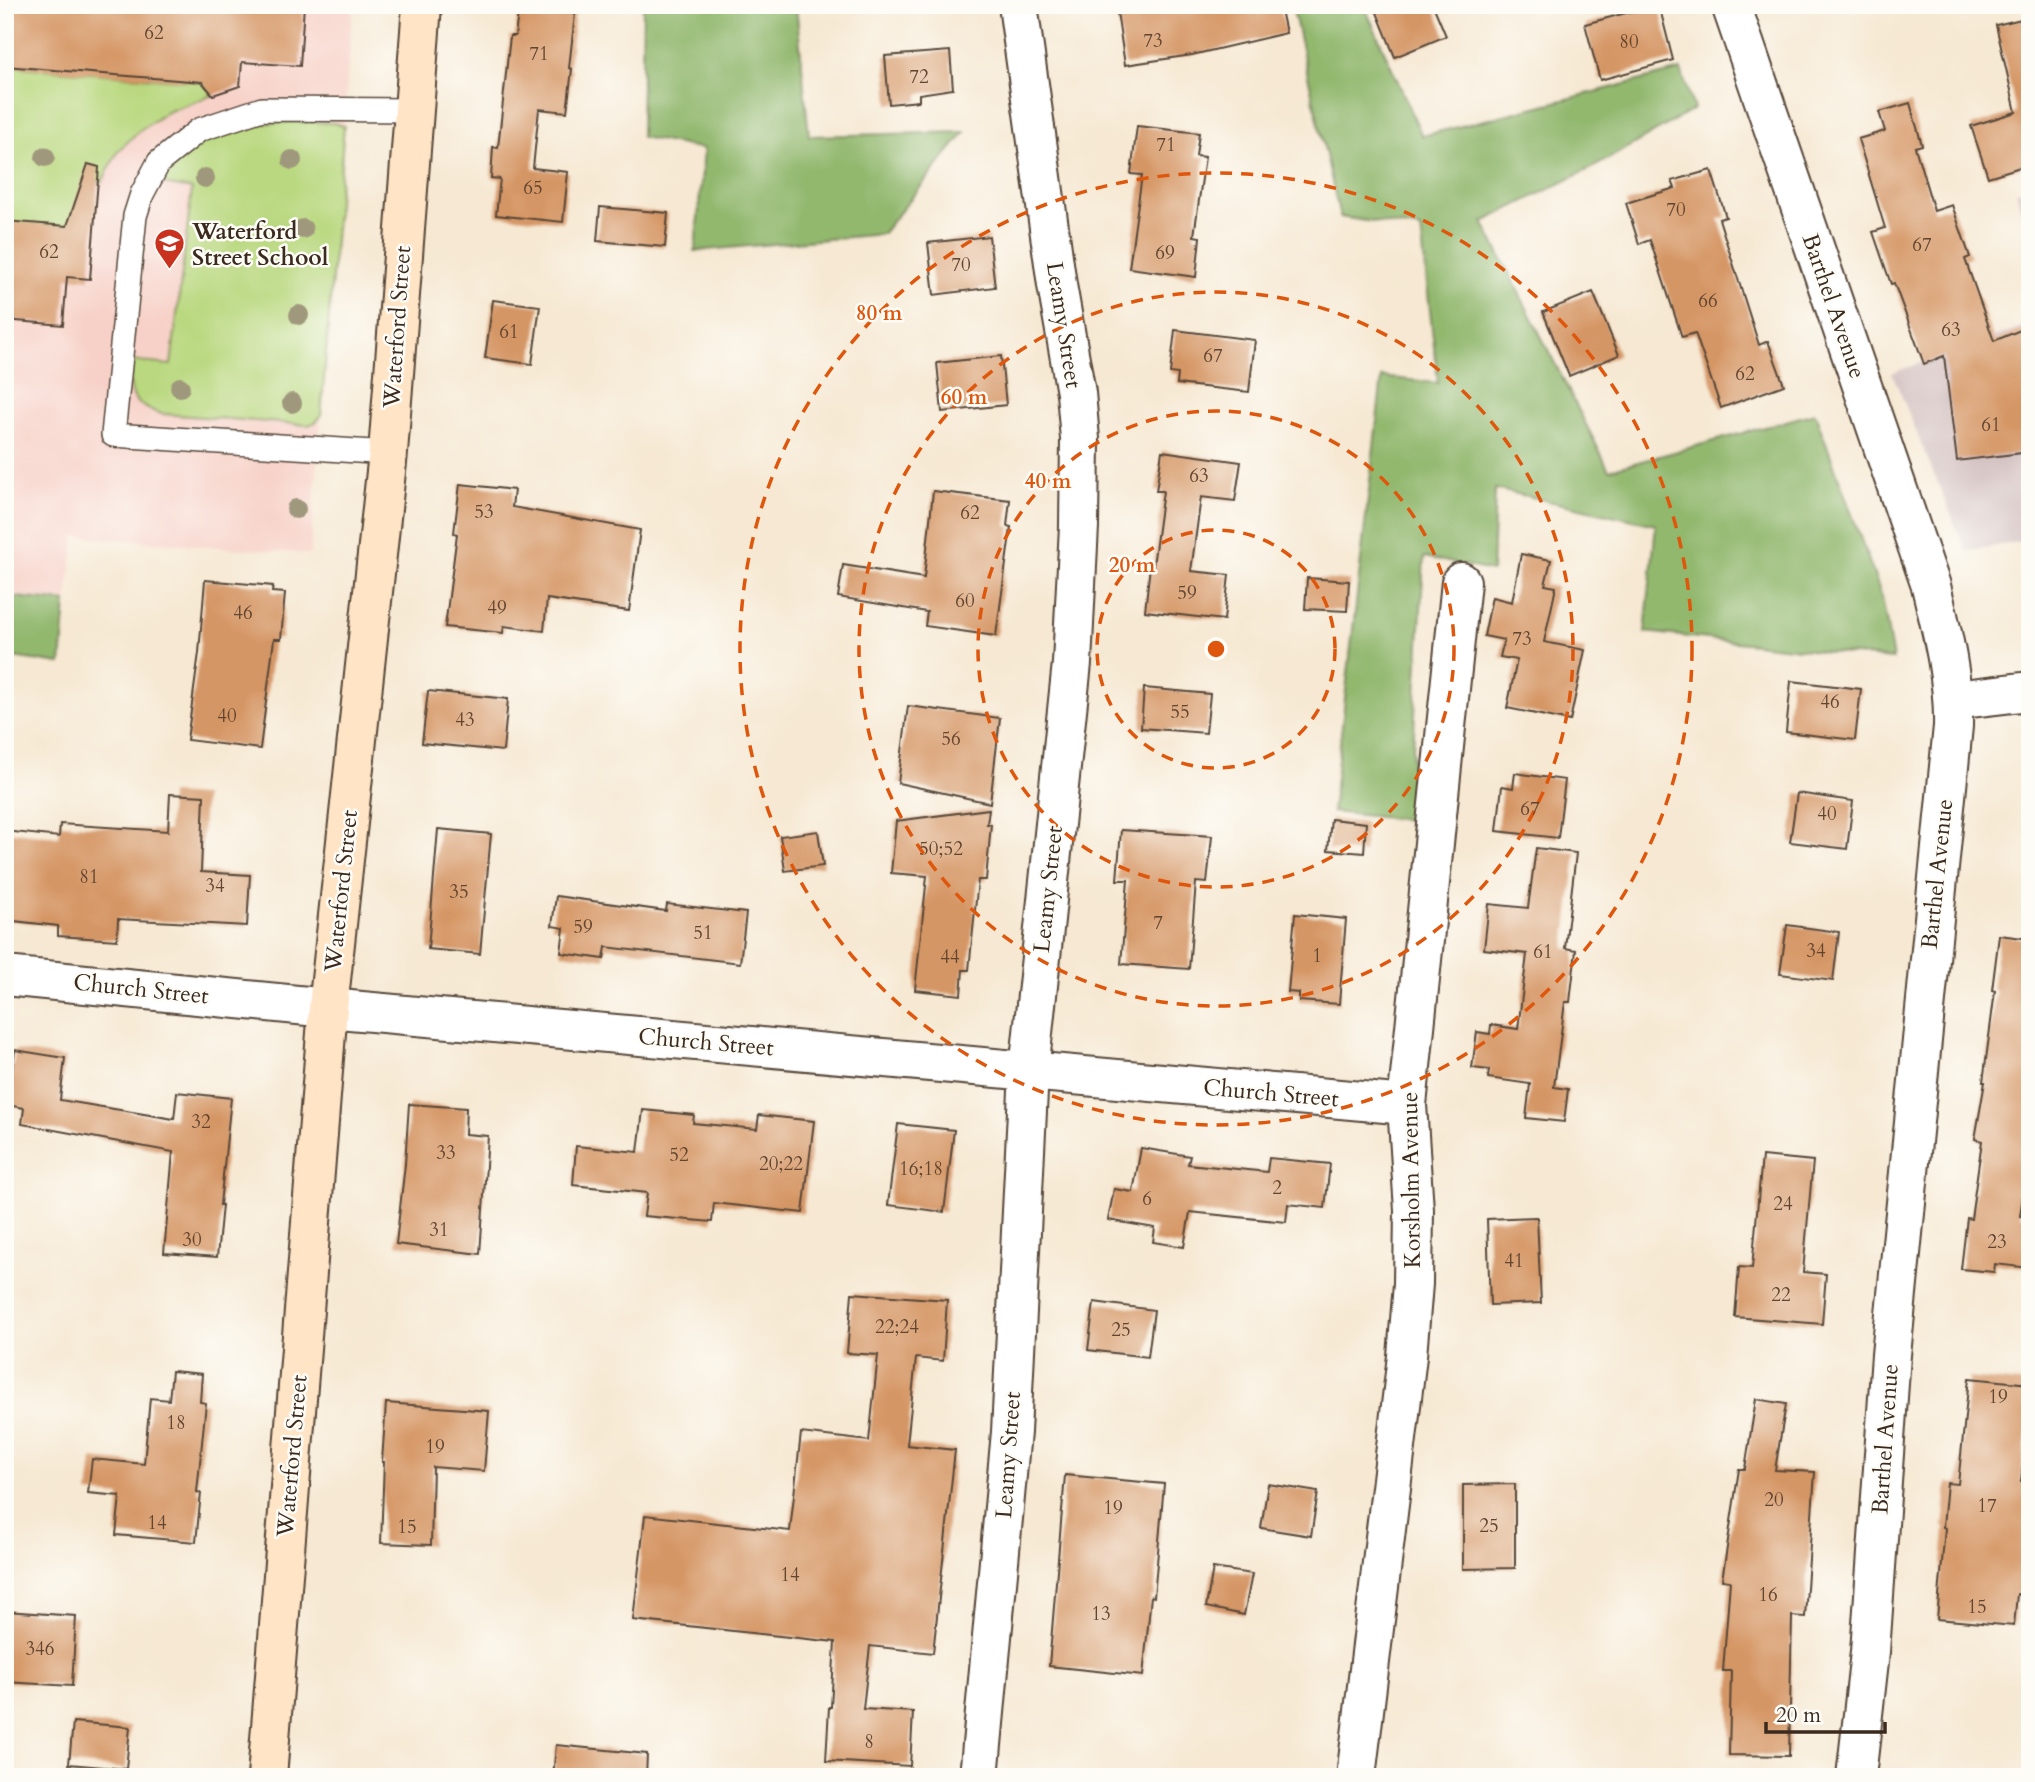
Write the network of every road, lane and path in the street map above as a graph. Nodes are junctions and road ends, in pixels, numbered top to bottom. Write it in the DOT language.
graph roads {
  1 [pos="422,5"];
  2 [pos="1018,5"];
  3 [pos="1731,5"];
  4 [pos="414,110"];
  5 [pos="388,453"];
  6 [pos="1461,582"];
  7 [pos="2030,691"];
  8 [pos="1954,699"];
  9 [pos="5,976"];
  10 [pos="328,1008"];
  11 [pos="1029,1071"];
  12 [pos="1407,1105"];
  13 [pos="267,1777"];
  14 [pos="979,1777"];
  15 [pos="1356,1777"];
  16 [pos="1856,1777"];
  1 -- 4 [label="street, Waterford Street"];
  2 -- 11 [label="street, Leamy Street"];
  3 -- 8 [label="street, Barthel Avenue"];
  4 -- 5 [label="street, Waterford Street"];
  4 -- 5 [label="lane"];
  5 -- 10 [label="street, Waterford Street"];
  6 -- 12 [label="street, Korsholm Avenue"];
  7 -- 8 [label="street"];
  8 -- 16 [label="street, Barthel Avenue"];
  9 -- 10 [label="street, Church Street"];
  10 -- 11 [label="street, Church Street"];
  10 -- 13 [label="street, Waterford Street"];
  11 -- 12 [label="street, Church Street"];
  11 -- 14 [label="street, Leamy Street"];
  12 -- 15 [label="street, Korsholm Avenue"];
}
